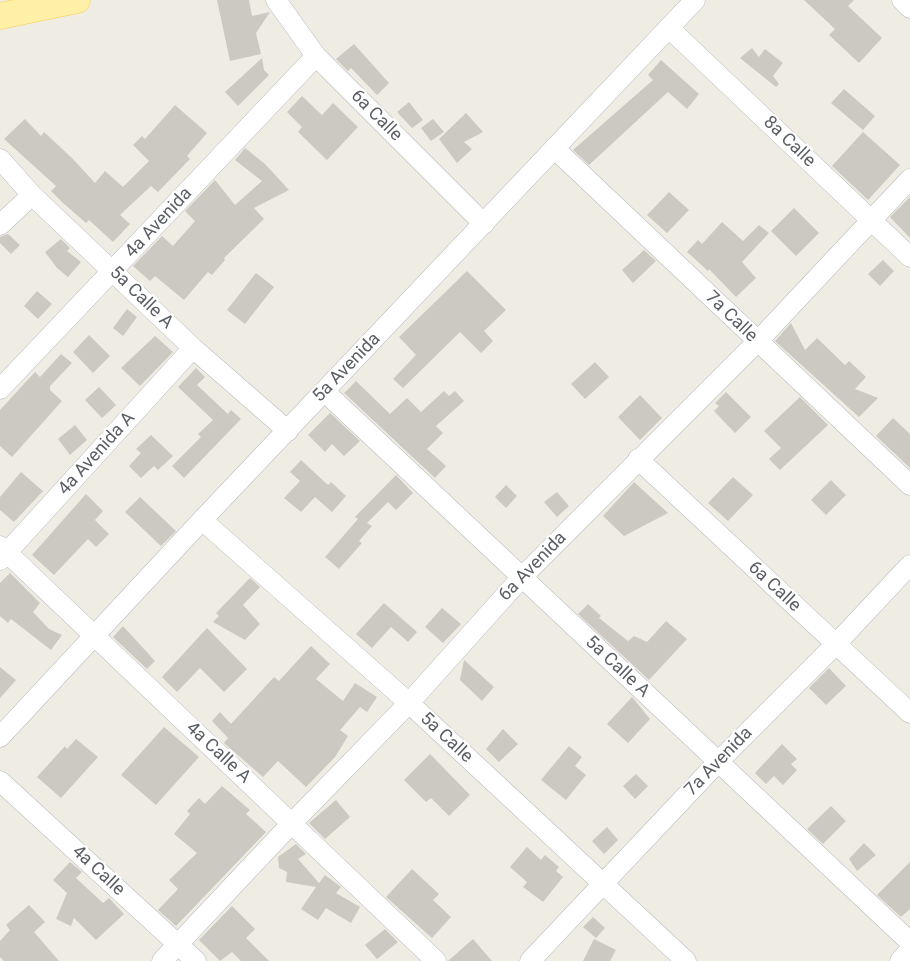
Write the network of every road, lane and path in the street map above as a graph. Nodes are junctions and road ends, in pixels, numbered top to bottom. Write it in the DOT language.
graph roads {
  1 [pos="77,0"];
  2 [pos="276,0"];
  3 [pos="695,0"];
  4 [pos="902,0"];
  5 [pos="910,8"];
  6 [pos="0,16"];
  7 [pos="669,28"];
  8 [pos="316,57"];
  9 [pos="554,148"];
  10 [pos="0,159"];
  11 [pos="910,179"];
  12 [pos="32,195"];
  13 [pos="872,221"];
  14 [pos="484,224"];
  15 [pos="0,225"];
  16 [pos="910,257"];
  17 [pos="113,272"];
  18 [pos="757,342"];
  19 [pos="193,348"];
  20 [pos="0,389"];
  21 [pos="324,391"];
  22 [pos="288,431"];
  23 [pos="638,459"];
  24 [pos="910,485"];
  25 [pos="202,520"];
  26 [pos="2,553"];
  27 [pos="910,565"];
  28 [pos="522,577"];
  29 [pos="93,635"];
  30 [pos="836,645"];
  31 [pos="409,704"];
  32 [pos="910,713"];
  33 [pos="0,737"];
  34 [pos="718,762"];
  35 [pos="0,781"];
  36 [pos="292,823"];
  37 [pos="603,883"];
  38 [pos="910,942"];
  39 [pos="178,945"];
  40 [pos="910,950"];
  41 [pos="162,961"];
  42 [pos="196,961"];
  43 [pos="436,961"];
  44 [pos="530,961"];
  45 [pos="686,961"];
  46 [pos="900,961"];
  1 -- 6 [label="main road"];
  2 -- 8 [label="street, 6a Calle"];
  3 -- 7 [label="street, 5a Avenida"];
  4 -- 5 [label="street"];
  7 -- 9 [label="street, 5a Avenida"];
  7 -- 13 [label="street, 8a Calle"];
  8 -- 14 [label="street, 6a Calle"];
  8 -- 17 [label="street, 4a Avenida"];
  9 -- 14 [label="street, 5a Avenida"];
  9 -- 18 [label="street, 7a Calle"];
  10 -- 12 [label="street, 5a Calle A"];
  11 -- 13 [label="street, 6a Avenida"];
  12 -- 15 [label="street"];
  12 -- 17 [label="street, 5a Calle A"];
  13 -- 16 [label="street, 8a Calle"];
  13 -- 18 [label="street, 6a Avenida"];
  14 -- 21 [label="street, 5a Avenida"];
  17 -- 19 [label="street, 5a Calle A"];
  17 -- 20 [label="street, 4a Avenida"];
  18 -- 23 [label="street, 6a Avenida"];
  18 -- 24 [label="street, 7a Calle"];
  19 -- 22 [label="street, 5a Calle A"];
  19 -- 26 [label="street, 4a Avenida A"];
  21 -- 22 [label="street, 5a Avenida"];
  21 -- 28 [label="street, 5a Calle A"];
  22 -- 25 [label="street, 5a Avenida"];
  23 -- 28 [label="street, 6a Avenida"];
  23 -- 30 [label="street, 6a Calle"];
  25 -- 29 [label="street, 5a Avenida"];
  25 -- 31 [label="street, 5a Calle"];
  26 -- 29 [label="street, 4a Calle A"];
  27 -- 30 [label="street, 7a Avenida"];
  28 -- 31 [label="street, 6a Avenida"];
  28 -- 34 [label="street, 5a Calle A"];
  29 -- 33 [label="street, 5a Avenida"];
  29 -- 36 [label="street, 4a Calle A"];
  30 -- 32 [label="street, 6a Calle"];
  30 -- 34 [label="street, 7a Avenida"];
  31 -- 36 [label="street, 6a Avenida"];
  31 -- 37 [label="street, 5a Calle"];
  34 -- 37 [label="street, 7a Avenida"];
  34 -- 38 [label="street, 5a Calle A"];
  35 -- 39 [label="street, 4a Calle"];
  36 -- 39 [label="street, 6a Avenida"];
  36 -- 43 [label="street, 4a Calle A"];
  37 -- 44 [label="street, 7a Avenida"];
  37 -- 45 [label="street, 5a Calle"];
  39 -- 41 [label="street, 6a Avenida"];
  39 -- 42 [label="street, 4a Calle"];
  40 -- 46 [label="street"];
}
